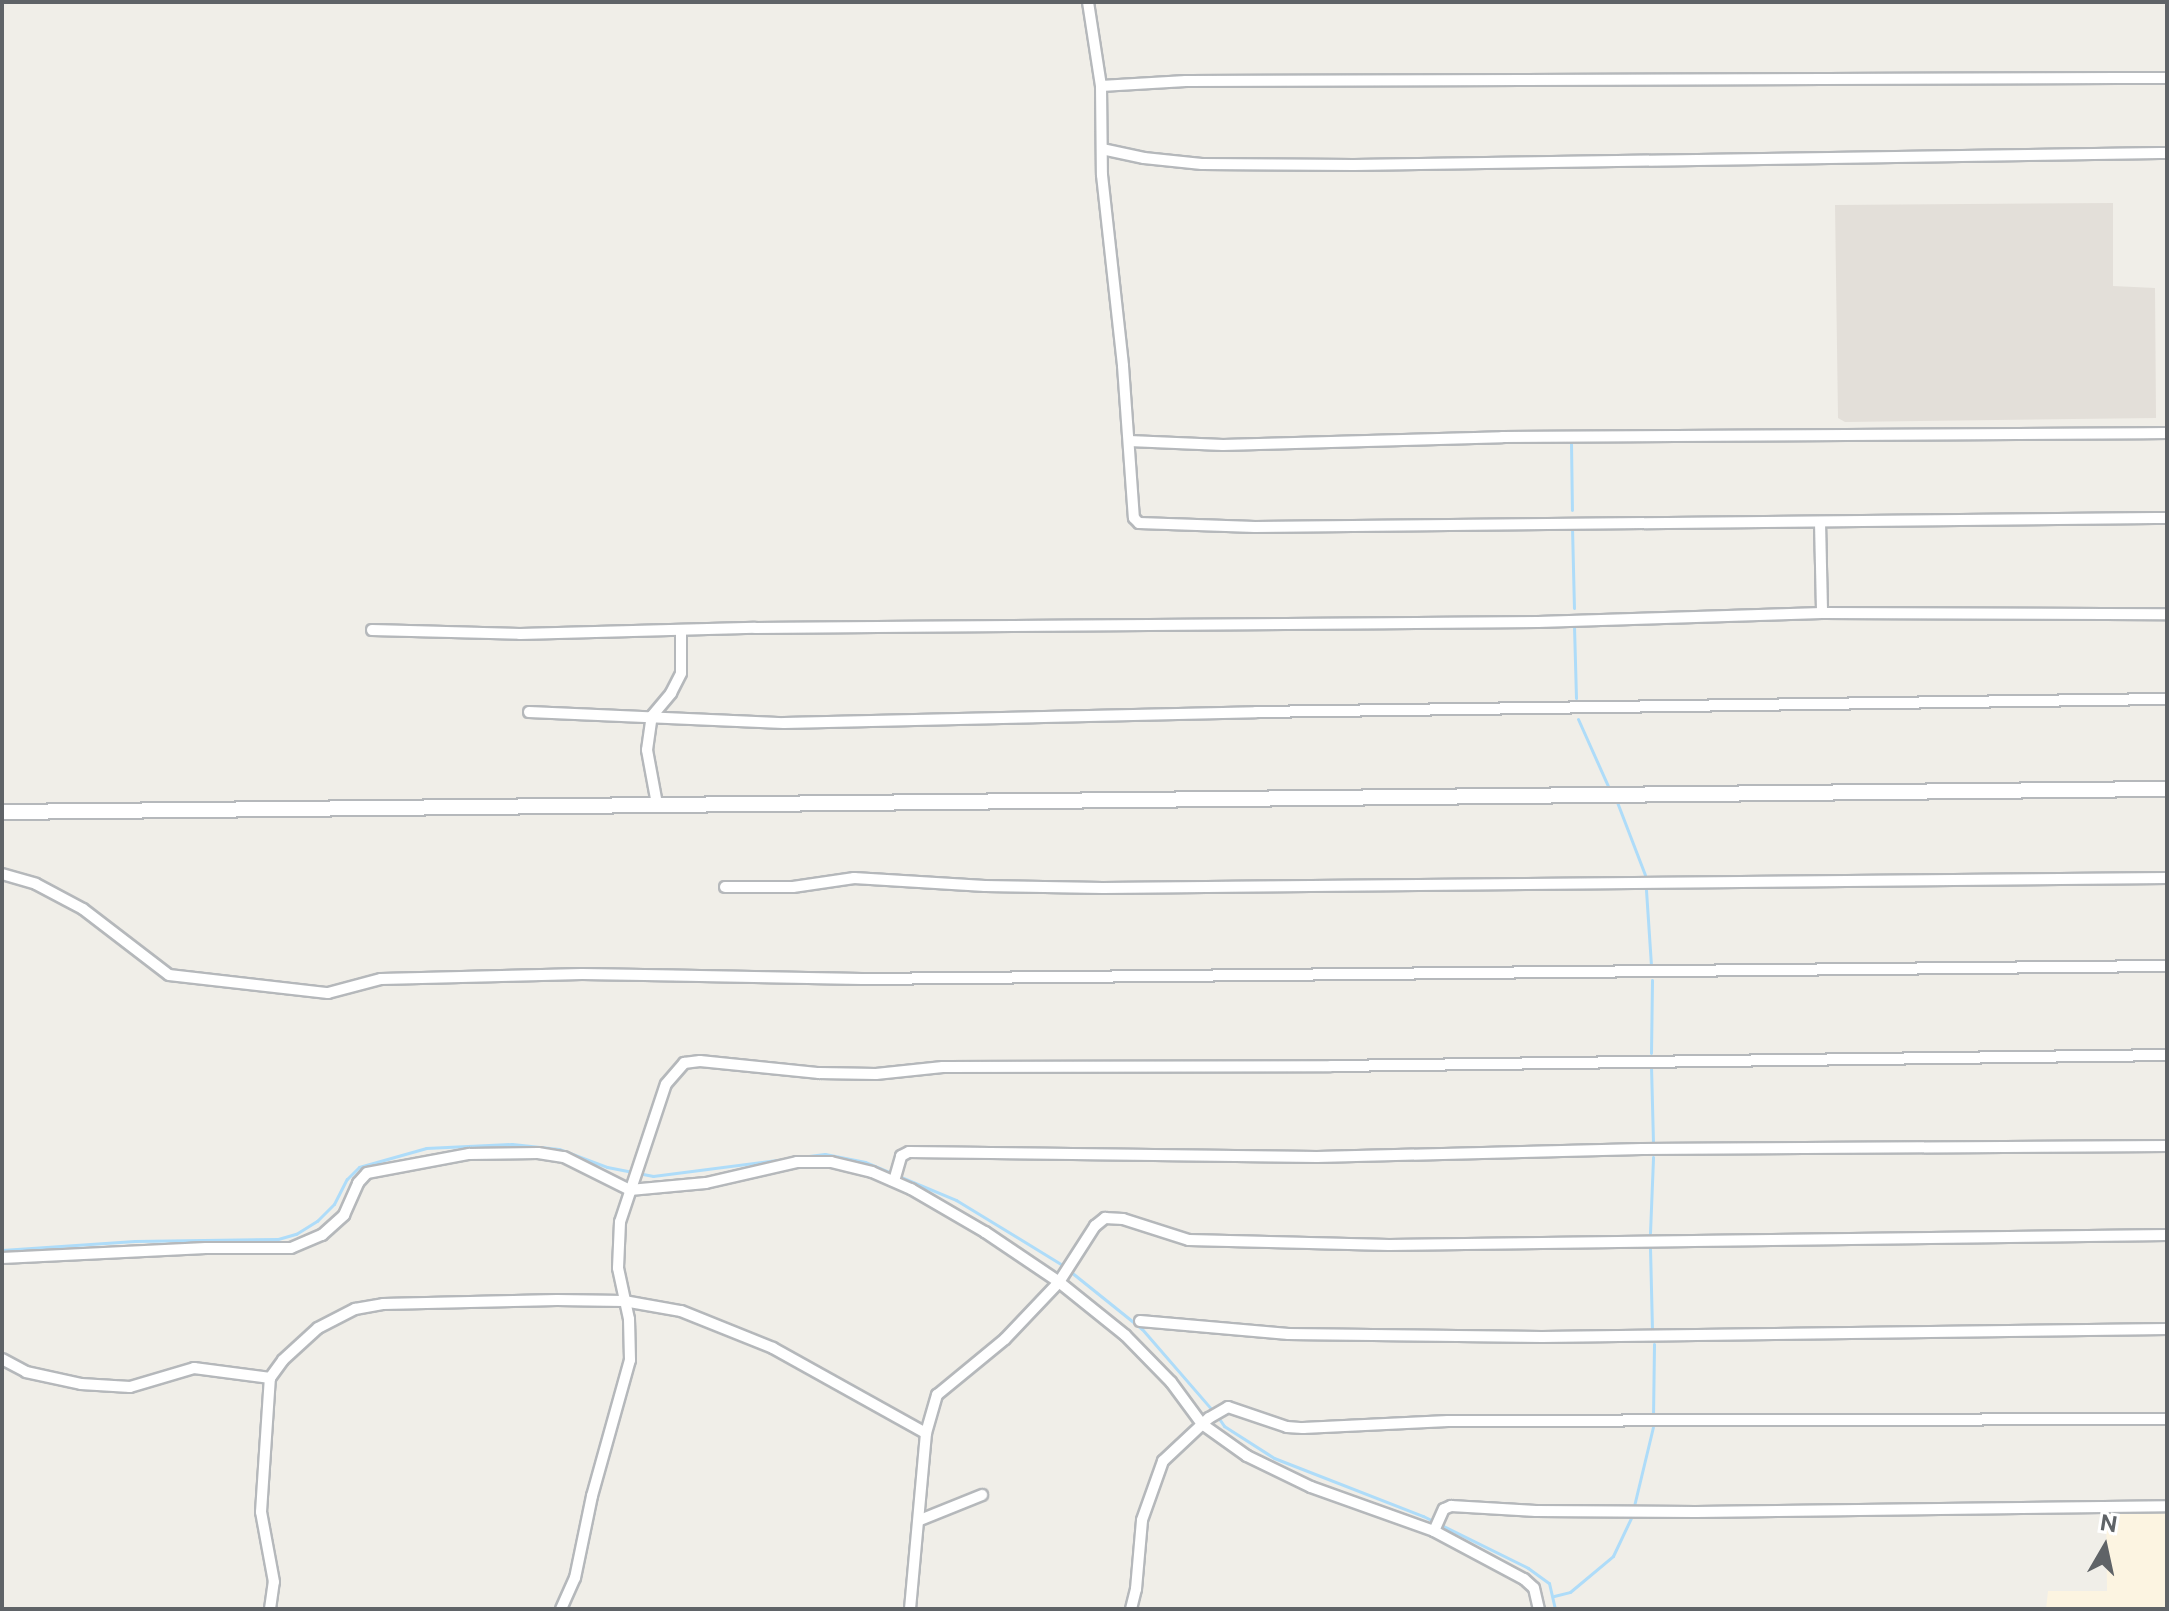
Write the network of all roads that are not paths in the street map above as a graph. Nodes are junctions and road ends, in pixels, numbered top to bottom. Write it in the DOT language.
graph roads {
  1 [pos="1088,2"];
  2 [pos="2167,78"];
  3 [pos="1101,86"];
  4 [pos="1102,149"];
  5 [pos="2167,153"];
  6 [pos="2167,433"];
  7 [pos="1129,441"];
  8 [pos="2167,518"];
  9 [pos="1820,522"];
  10 [pos="1822,613"];
  11 [pos="2167,614"];
  12 [pos="372,630"];
  13 [pos="681,631"];
  14 [pos="2167,699"];
  15 [pos="529,712"];
  16 [pos="652,716"];
  17 [pos="2167,789"];
  18 [pos="657,804"];
  19 [pos="2,812"];
  20 [pos="2,874"];
  21 [pos="2167,878"];
  22 [pos="725,887"];
  23 [pos="2167,966"];
  24 [pos="2167,1055"];
  25 [pos="2167,1146"];
  26 [pos="633,1179"];
  27 [pos="894,1181"];
  28 [pos="2167,1235"];
  29 [pos="2,1258"];
  30 [pos="1059,1282"];
  31 [pos="624,1301"];
  32 [pos="1140,1321"];
  33 [pos="2167,1329"];
  34 [pos="2,1359"];
  35 [pos="270,1378"];
  36 [pos="1210,1417"];
  37 [pos="2167,1419"];
  38 [pos="926,1433"];
  39 [pos="982,1495"];
  40 [pos="2167,1506"];
  41 [pos="920,1520"];
  42 [pos="1436,1524"];
  43 [pos="270,1609"];
  44 [pos="561,1609"];
  45 [pos="910,1609"];
  46 [pos="1131,1609"];
  47 [pos="1539,1609"];
  1 -- 3 [label="street"];
  2 -- 3 [label="street"];
  3 -- 4 [label="street"];
  4 -- 5 [label="street"];
  4 -- 7 [label="street"];
  6 -- 7 [label="street"];
  7 -- 9 [label="street"];
  8 -- 9 [label="street"];
  9 -- 10 [label="street"];
  10 -- 11 [label="street"];
  10 -- 13 [label="street"];
  12 -- 13 [label="street"];
  13 -- 16 [label="street"];
  14 -- 16 [label="street"];
  15 -- 16 [label="street"];
  16 -- 18 [label="street"];
  17 -- 18 [label="street"];
  18 -- 19 [label="street"];
  20 -- 23 [label="street"];
  21 -- 22 [label="street"];
  24 -- 26 [label="street"];
  25 -- 27 [label="street"];
  26 -- 27 [label="street"];
  26 -- 29 [label="street"];
  26 -- 31 [label="street"];
  27 -- 30 [label="street"];
  28 -- 30 [label="street"];
  30 -- 36 [label="street"];
  30 -- 38 [label="street"];
  31 -- 35 [label="street"];
  31 -- 38 [label="street"];
  31 -- 44 [label="street"];
  32 -- 33 [label="street"];
  34 -- 35 [label="street"];
  35 -- 43 [label="street"];
  36 -- 37 [label="street"];
  36 -- 42 [label="street"];
  36 -- 46 [label="street"];
  38 -- 41 [label="street"];
  39 -- 41 [label="street"];
  40 -- 42 [label="street"];
  41 -- 45 [label="street"];
  42 -- 47 [label="street"];
}
